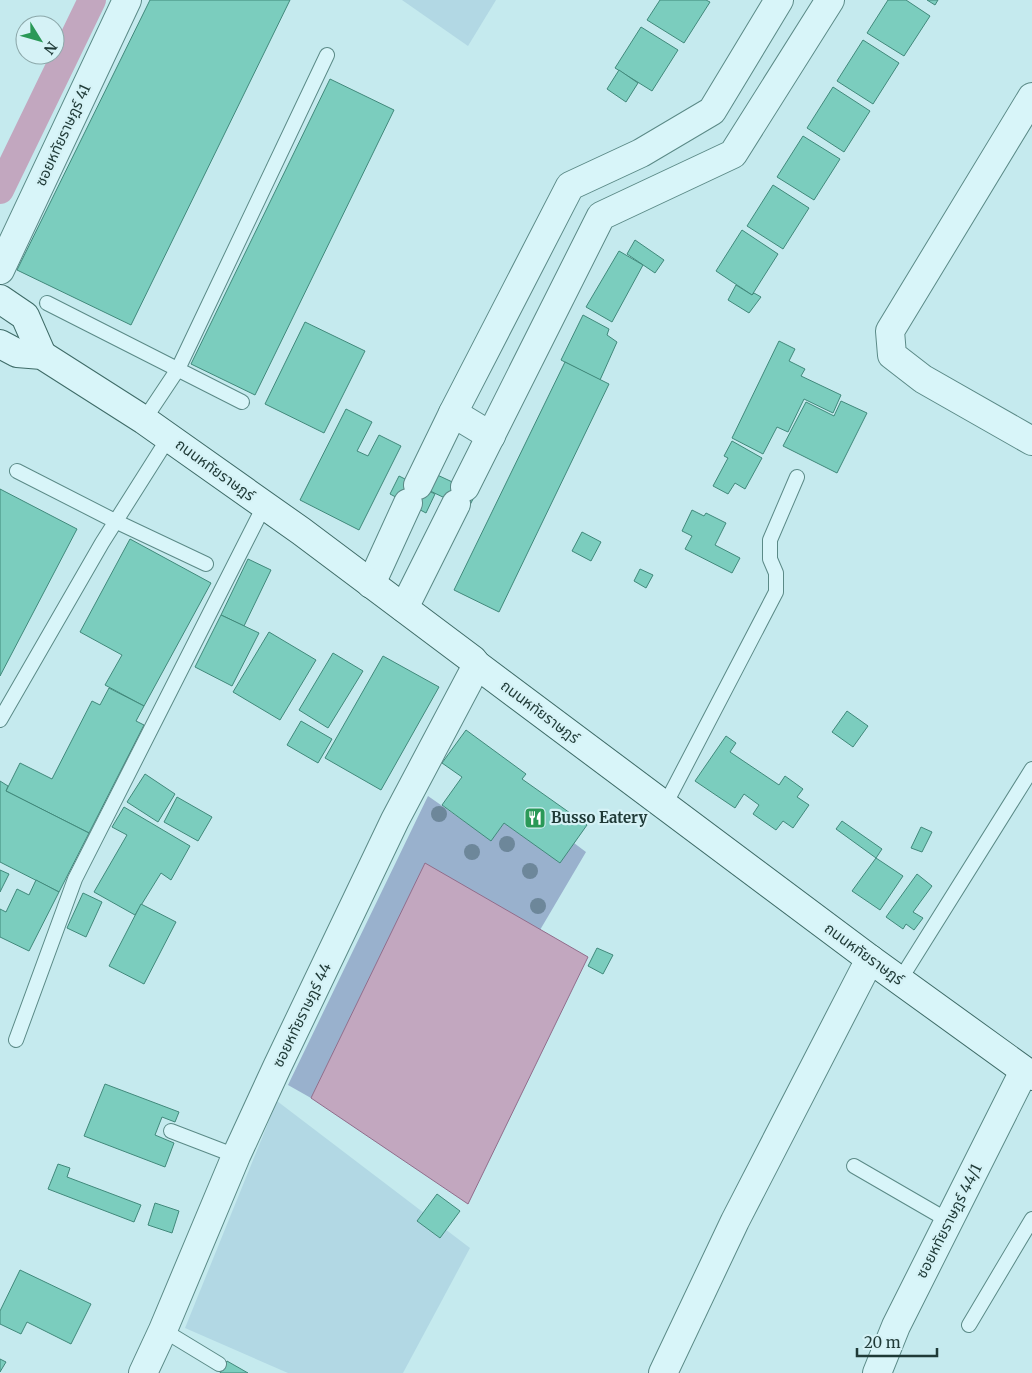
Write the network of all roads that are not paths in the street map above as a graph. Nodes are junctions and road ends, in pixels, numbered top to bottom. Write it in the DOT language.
graph roads {
  1 [pos="127,0"];
  2 [pos="779,0"];
  3 [pos="830,0"];
  4 [pos="327,55"];
  5 [pos="1032,97"];
  6 [pos="641,153"];
  7 [pos="660,188"];
  8 [pos="0,270"];
  9 [pos="0,299"];
  10 [pos="48,303"];
  11 [pos="0,344"];
  12 [pos="42,355"];
  13 [pos="178,369"];
  14 [pos="242,402"];
  15 [pos="452,413"];
  16 [pos="144,420"];
  17 [pos="491,436"];
  18 [pos="169,437"];
  19 [pos="1032,441"];
  20 [pos="17,471"];
  21 [pos="798,477"];
  22 [pos="264,506"];
  23 [pos="115,521"];
  24 [pos="206,564"];
  25 [pos="372,584"];
  26 [pos="404,608"];
  27 [pos="477,665"];
  28 [pos="0,720"];
  29 [pos="1032,769"];
  30 [pos="665,805"];
  31 [pos="870,959"];
  32 [pos="900,980"];
  33 [pos="16,1040"];
  34 [pos="1028,1074"];
  35 [pos="171,1131"];
  36 [pos="236,1156"];
  37 [pos="854,1166"];
  38 [pos="1032,1219"];
  39 [pos="949,1221"];
  40 [pos="970,1325"];
  41 [pos="163,1330"];
  42 [pos="219,1364"];
  43 [pos="142,1373"];
  44 [pos="663,1373"];
  45 [pos="876,1373"];
  1 -- 8 [label="street, ซอยหทัยราษฎร์ 41"];
  2 -- 6 [label="street"];
  3 -- 7 [label="street"];
  4 -- 13 [label="lane"];
  5 -- 19 [label="street"];
  6 -- 7 [label="street"];
  6 -- 15 [label="street"];
  7 -- 17 [label="street"];
  9 -- 12 [label="street"];
  10 -- 13 [label="lane"];
  11 -- 12 [label="street, ถนนหทัยราษฎร์"];
  12 -- 16 [label="street, ถนนหทัยราษฎร์"];
  13 -- 14 [label="lane"];
  13 -- 16 [label="lane"];
  15 -- 17 [label="street"];
  15 -- 25 [label="street"];
  16 -- 18 [label="street, ถนนหทัยราษฎร์"];
  17 -- 26 [label="street"];
  18 -- 22 [label="street, ถนนหทัยราษฎร์"];
  18 -- 23 [label="lane"];
  20 -- 23 [label="lane"];
  21 -- 30 [label="lane"];
  22 -- 25 [label="street, ถนนหทัยราษฎร์"];
  22 -- 33 [label="lane"];
  23 -- 24 [label="lane"];
  23 -- 28 [label="lane"];
  25 -- 26 [label="street, ถนนหทัยราษฎร์"];
  26 -- 27 [label="street, ถนนหทัยราษฎร์"];
  27 -- 30 [label="street, ถนนหทัยราษฎร์"];
  27 -- 36 [label="street, ซอยหทัยราษฎร์ 44"];
  29 -- 32 [label="lane"];
  30 -- 31 [label="street, ถนนหทัยราษฎร์"];
  31 -- 32 [label="street, ถนนหทัยราษฎร์"];
  31 -- 44 [label="street"];
  32 -- 34 [label="street, ถนนหทัยราษฎร์"];
  34 -- 39 [label="street, ซอยหทัยราษฎร์ 44/1"];
  35 -- 36 [label="lane"];
  36 -- 41 [label="street, ซอยหทัยราษฎร์ 44"];
  37 -- 39 [label="lane"];
  38 -- 40 [label="lane"];
  39 -- 45 [label="street, ซอยหทัยราษฎร์ 44/1"];
  41 -- 42 [label="lane"];
  41 -- 43 [label="street, ซอยหทัยราษฎร์ 44"];
}
